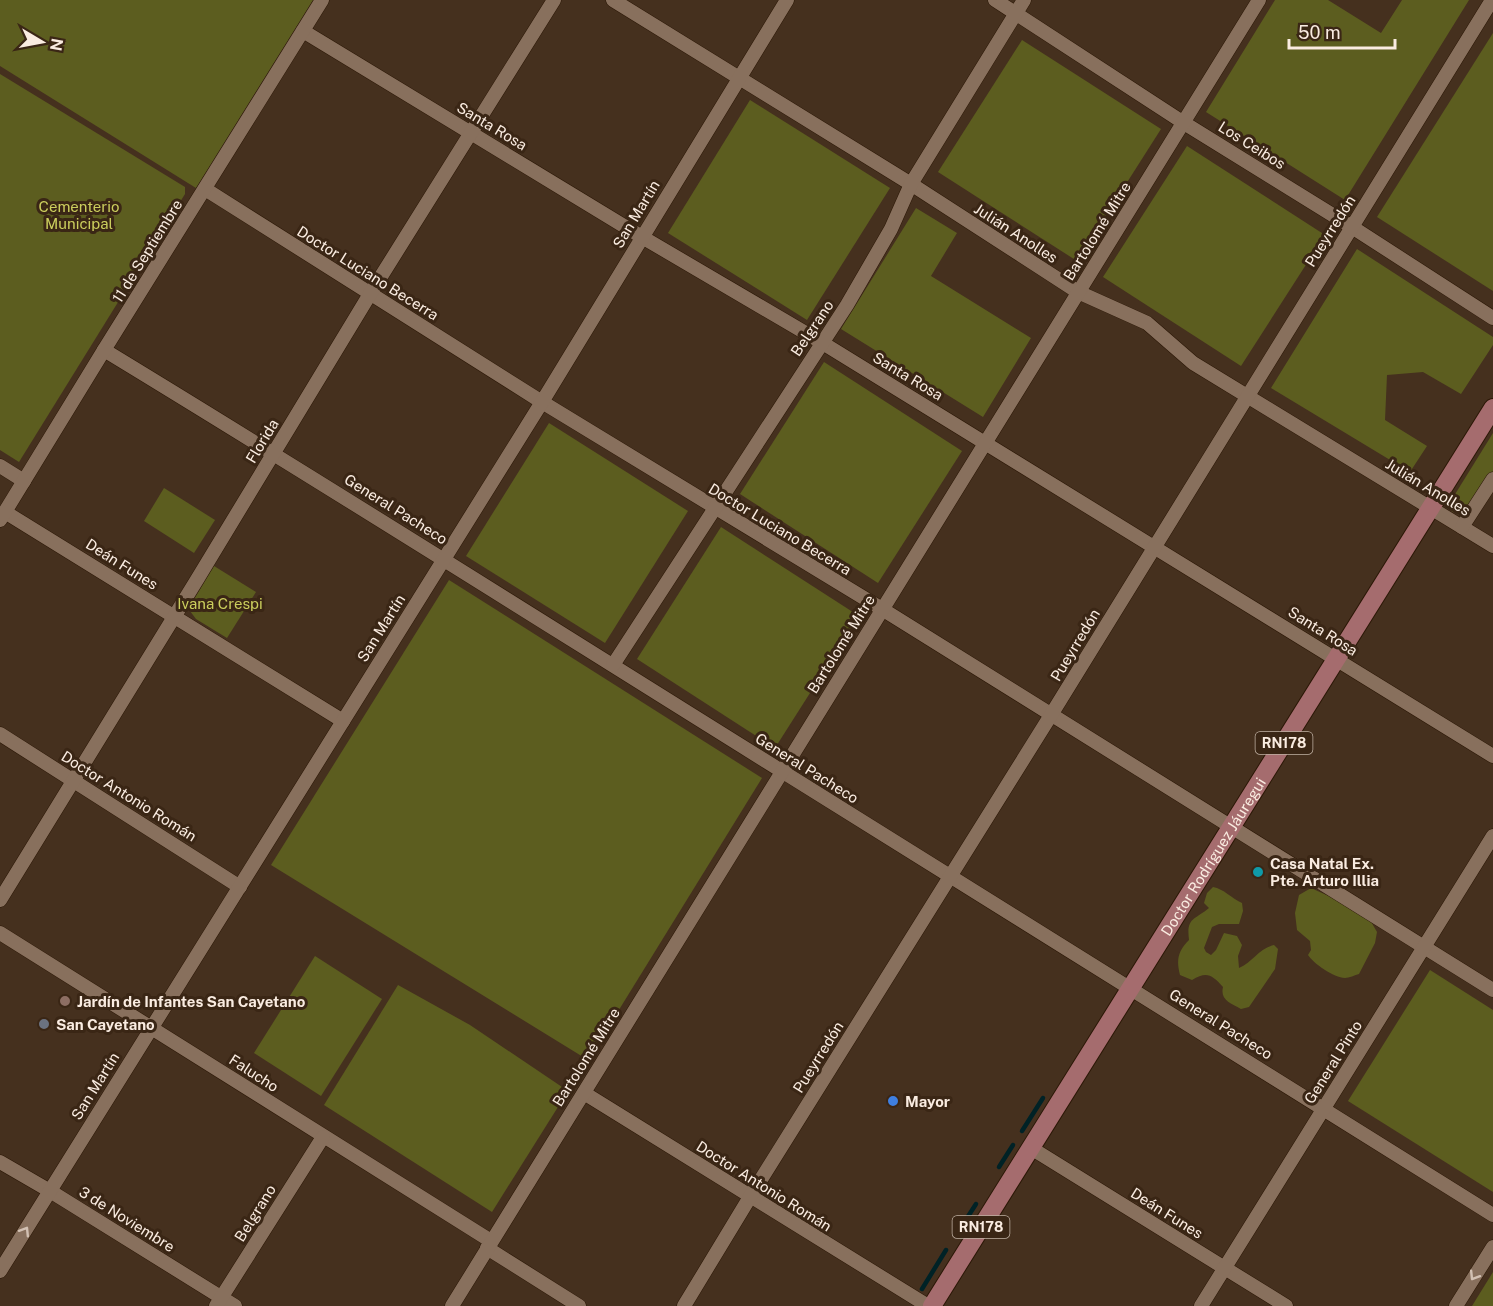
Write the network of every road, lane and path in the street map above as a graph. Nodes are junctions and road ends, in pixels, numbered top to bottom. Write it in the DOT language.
graph roads {
  1 [pos="322,0"];
  2 [pos="554,0"];
  3 [pos="613,0"];
  4 [pos="787,0"];
  5 [pos="995,0"];
  6 [pos="1024,0"];
  7 [pos="1260,0"];
  8 [pos="1492,0"];
  9 [pos="1016,13"];
  10 [pos="303,31"];
  11 [pos="739,79"];
  12 [pos="1184,123"];
  13 [pos="472,133"];
  14 [pos="911,184"];
  15 [pos="205,189"];
  16 [pos="1353,227"];
  17 [pos="642,237"];
  18 [pos="1078,292"];
  19 [pos="370,294"];
  20 [pos="1493,318"];
  21 [pos="821,342"];
  22 [pos="104,350"];
  23 [pos="1247,397"];
  24 [pos="542,402"];
  25 [pos="1493,409"];
  26 [pos="985,443"];
  27 [pos="274,453"];
  28 [pos="0,466"];
  29 [pos="1493,479"];
  30 [pos="24,481"];
  31 [pos="714,508"];
  32 [pos="1431,508"];
  33 [pos="3,516"];
  34 [pos="1462,527"];
  35 [pos="1154,546"];
  36 [pos="1493,546"];
  37 [pos="444,559"];
  38 [pos="882,609"];
  39 [pos="175,616"];
  40 [pos="1337,659"];
  41 [pos="613,665"];
  42 [pos="1051,715"];
  43 [pos="343,721"];
  44 [pos="0,734"];
  45 [pos="1493,756"];
  46 [pos="782,771"];
  47 [pos="74,780"];
  48 [pos="1230,827"];
  49 [pos="1493,836"];
  50 [pos="951,877"];
  51 [pos="240,886"];
  52 [pos="0,900"];
  53 [pos="0,933"];
  54 [pos="1425,947"];
  55 [pos="1131,987"];
  56 [pos="1493,990"];
  57 [pos="151,1027"];
  58 [pos="584,1093"];
  59 [pos="1324,1108"];
  60 [pos="323,1137"];
  61 [pos="1031,1148"];
  62 [pos="0,1162"];
  63 [pos="50,1191"];
  64 [pos="750,1197"];
  65 [pos="1493,1215"];
  66 [pos="489,1244"];
  67 [pos="1493,1247"];
  68 [pos="1224,1269"];
  69 [pos="0,1271"];
  70 [pos="219,1302"];
  71 [pos="235,1306"];
  72 [pos="452,1306"];
  73 [pos="579,1306"];
  74 [pos="684,1306"];
  75 [pos="930,1306"];
  76 [pos="1202,1306"];
  77 [pos="1286,1306"];
  78 [pos="1456,1306"];
  1 -- 10 [label="street, 11 de Septiembre"];
  2 -- 13 [label="street, Florida"];
  3 -- 11 [label="street, Julián Anolles"];
  4 -- 11 [label="street, San Martín"];
  5 -- 9 [label="street, Los Ceibos"];
  6 -- 9 [label="street, Belgrano"];
  7 -- 12 [label="street, Bartolomé Mitre"];
  8 -- 16 [label="street, Pueyrredón"];
  9 -- 12 [label="street, Los Ceibos"];
  9 -- 14 [label="street, Belgrano"];
  10 -- 13 [label="street, Santa Rosa"];
  10 -- 15 [label="street, 11 de Septiembre"];
  11 -- 14 [label="street, Julián Anolles"];
  11 -- 17 [label="street, San Martín"];
  12 -- 16 [label="street, Los Ceibos"];
  12 -- 18 [label="street, Bartolomé Mitre"];
  13 -- 17 [label="street, Santa Rosa"];
  13 -- 19 [label="street, Florida"];
  14 -- 18 [label="street, Julián Anolles"];
  14 -- 21 [label="street, Belgrano"];
  15 -- 19 [label="street, Doctor Luciano Becerra"];
  15 -- 22 [label="street, 11 de Septiembre"];
  16 -- 20 [label="street, Los Ceibos"];
  16 -- 23 [label="street, Pueyrredón"];
  17 -- 21 [label="street, Santa Rosa"];
  17 -- 24 [label="street, San Martín"];
  18 -- 23 [label="street, Julián Anolles"];
  18 -- 26 [label="street, Bartolomé Mitre"];
  19 -- 24 [label="street, Doctor Luciano Becerra"];
  19 -- 27 [label="street, Florida"];
  21 -- 26 [label="street, Santa Rosa"];
  21 -- 31 [label="street, Belgrano"];
  22 -- 27 [label="street, General Pacheco"];
  22 -- 30 [label="street, 11 de Septiembre"];
  23 -- 32 [label="street, Julián Anolles"];
  23 -- 35 [label="street, Pueyrredón"];
  24 -- 31 [label="street, Doctor Luciano Becerra"];
  24 -- 37 [label="street, San Martín"];
  25 -- 32 [label="main road, Doctor Rodríguez Jáuregui / RN178"];
  26 -- 35 [label="street, Santa Rosa"];
  26 -- 38 [label="street, Bartolomé Mitre"];
  27 -- 37 [label="street, General Pacheco"];
  27 -- 39 [label="street, Florida"];
  28 -- 30 [label="street"];
  29 -- 34 [label="street"];
  30 -- 33 [label="street, 11 de Septiembre"];
  31 -- 38 [label="street, Doctor Luciano Becerra"];
  31 -- 41 [label="street, Belgrano"];
  32 -- 34 [label="street, Julián Anolles"];
  32 -- 40 [label="main road, Doctor Rodríguez Jáuregui / RN178"];
  33 -- 39 [label="street, Deán Funes"];
  34 -- 36 [label="street, Julián Anolles"];
  35 -- 40 [label="street, Santa Rosa"];
  35 -- 42 [label="street, Pueyrredón"];
  37 -- 41 [label="street, General Pacheco"];
  37 -- 43 [label="street, San Martín"];
  38 -- 42 [label="street, Doctor Luciano Becerra"];
  38 -- 46 [label="street, Bartolomé Mitre"];
  39 -- 43 [label="street, Deán Funes"];
  39 -- 47 [label="street, Florida"];
  40 -- 45 [label="street, Santa Rosa"];
  40 -- 48 [label="main road, Doctor Rodríguez Jáuregui / RN178"];
  41 -- 46 [label="street, General Pacheco"];
  42 -- 48 [label="street, Doctor Luciano Becerra"];
  42 -- 50 [label="street, Pueyrredón"];
  43 -- 51 [label="street, San Martín"];
  44 -- 47 [label="street, Doctor Antonio Román"];
  46 -- 50 [label="street, General Pacheco"];
  46 -- 58 [label="street, Bartolomé Mitre"];
  47 -- 51 [label="street, Doctor Antonio Román"];
  47 -- 52 [label="street, Florida"];
  48 -- 54 [label="street, Doctor Luciano Becerra"];
  48 -- 55 [label="main road, Doctor Rodríguez Jáuregui / RN178"];
  49 -- 54 [label="street, General Pinto"];
  50 -- 55 [label="street, General Pacheco"];
  50 -- 64 [label="street, Pueyrredón"];
  51 -- 57 [label="street, San Martín"];
  53 -- 57 [label="street, Falucho"];
  54 -- 56 [label="street, Doctor Luciano Becerra"];
  54 -- 59 [label="street, General Pinto"];
  55 -- 59 [label="street, General Pacheco"];
  55 -- 61 [label="main road, Doctor Rodríguez Jáuregui / RN178"];
  57 -- 60 [label="street, Falucho"];
  57 -- 63 [label="street, San Martín"];
  58 -- 64 [label="street, Doctor Antonio Román"];
  58 -- 66 [label="street, Bartolomé Mitre"];
  59 -- 65 [label="street, General Pacheco"];
  59 -- 68 [label="street, General Pinto"];
  60 -- 66 [label="street, Falucho"];
  60 -- 70 [label="street, Belgrano"];
  61 -- 68 [label="street, Deán Funes"];
  61 -- 75 [label="main road, Doctor Rodríguez Jáuregui / RN178"];
  62 -- 63 [label="street, 3 de Noviembre"];
  69 -- 63 [label="street, San Martín, one-way"];
  63 -- 70 [label="street, 3 de Noviembre"];
  64 -- 74 [label="street, Pueyrredón"];
  64 -- 75 [label="street, Doctor Antonio Román"];
  66 -- 72 [label="street, Bartolomé Mitre"];
  66 -- 73 [label="street, Falucho"];
  67 -- 78 [label="street, one-way"];
  68 -- 76 [label="street, General Pinto"];
  68 -- 77 [label="street, Deán Funes"];
  70 -- 71 [label="street, 3 de Noviembre"];
}
